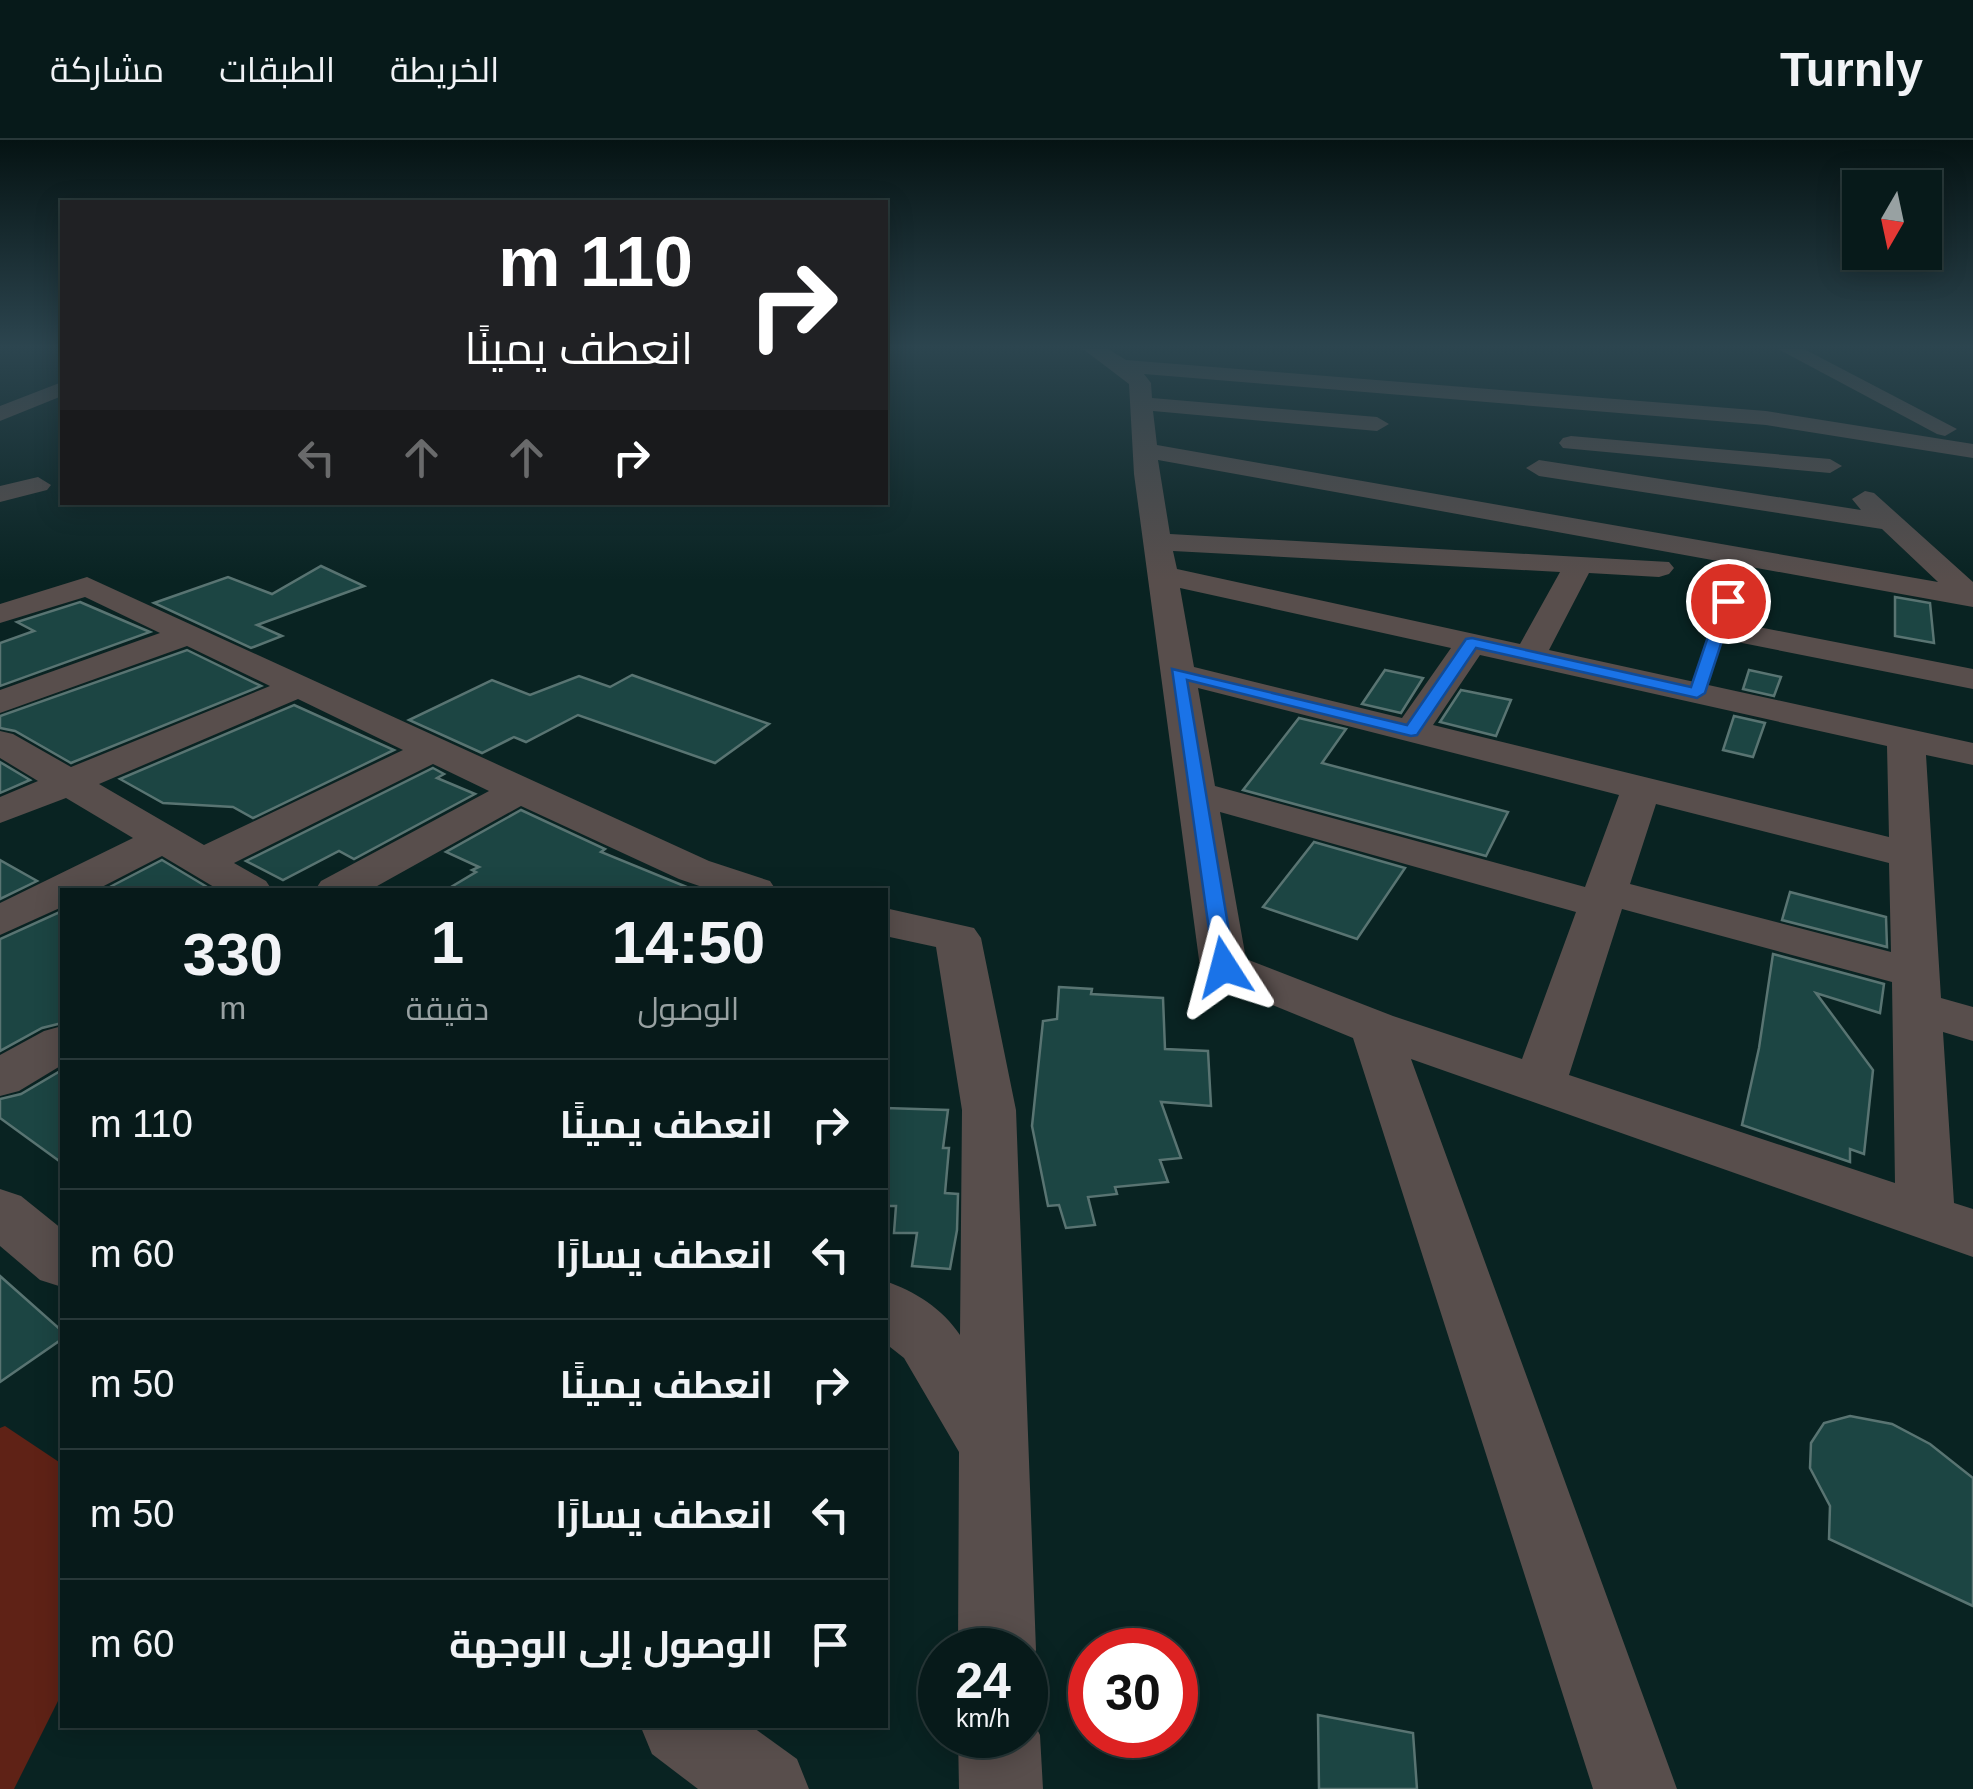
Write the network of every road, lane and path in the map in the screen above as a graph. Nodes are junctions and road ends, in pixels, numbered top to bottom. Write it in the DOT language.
graph roads {
  1 [pos="1145,426"];
  2 [pos="1319,426"];
  3 [pos="1376,426"];
  4 [pos="1777,426"];
  5 [pos="1832,426"];
  6 [pos="1941,426"];
  7 [pos="1972,443"];
  8 [pos="1147,451"];
  9 [pos="1830,466"];
  10 [pos="1314,481"];
  11 [pos="38,485"];
  12 [pos="1531,493"];
  13 [pos="0,494"];
  14 [pos="1888,522"];
  15 [pos="1346,552"];
  16 [pos="1160,558"];
  17 [pos="1578,564"];
  18 [pos="1732,589"];
  19 [pos="1973,598"];
  20 [pos="0,614"];
  21 [pos="185,635"];
  22 [pos="1472,642"];
  23 [pos="1530,655"];
  24 [pos="1178,673"];
  25 [pos="1973,679"];
  26 [pos="297,687"];
  27 [pos="1697,693"];
  28 [pos="0,702"];
  29 [pos="1411,731"];
  30 [pos="1906,739"];
  31 [pos="0,742"];
  32 [pos="432,750"];
  33 [pos="1973,754"];
  34 [pos="68,782"];
  35 [pos="1641,789"];
  36 [pos="520,792"];
  37 [pos="1196,792"];
  38 [pos="0,811"];
  39 [pos="163,838"];
  40 [pos="1910,855"];
  41 [pos="202,862"];
  42 [pos="678,880"];
  43 [pos="66,888"];
  44 [pos="247,888"];
  45 [pos="340,888"];
  46 [pos="739,888"];
  47 [pos="60,891"];
  48 [pos="1604,898"];
  49 [pos="0,922"];
  50 [pos="888,923"];
  51 [pos="1916,990"];
  52 [pos="1973,1024"];
  53 [pos="1374,1028"];
  54 [pos="60,1044"];
  55 [pos="0,1078"];
  56 [pos="1539,1086"];
  57 [pos="0,1212"];
  58 [pos="1949,1225"];
  59 [pos="60,1262"];
  60 [pos="888,1308"];
  61 [pos="992,1444"];
  62 [pos="996,1628"];
  63 [pos="685,1728"];
  64 [pos="1000,1758"];
  65 [pos="767,1789"];
  66 [pos="1001,1789"];
  67 [pos="1635,1789"];
  1 -- 8 [label="street"];
  2 -- 3 [label="street"];
  4 -- 9 [label="street"];
  5 -- 7 [label="street"];
  6 -- 7 [label="street"];
  8 -- 10 [label="street"];
  8 -- 16 [label="street"];
  9 -- 12 [label="street"];
  9 -- 14 [label="street"];
  10 -- 12 [label="street"];
  10 -- 15 [label="street"];
  11 -- 13 [label="street"];
  12 -- 14 [label="street"];
  12 -- 18 [label="street"];
  14 -- 19 [label="street"];
  15 -- 16 [label="street"];
  15 -- 17 [label="street"];
  16 -- 22 [label="street"];
  16 -- 24 [label="street"];
  17 -- 18 [label="street"];
  17 -- 23 [label="street"];
  18 -- 19 [label="street"];
  18 -- 25 [label="street"];
  18 -- 27 [label="street"];
  20 -- 21 [label="street"];
  21 -- 26 [label="street"];
  21 -- 28 [label="street"];
  22 -- 23 [label="street"];
  22 -- 29 [label="street"];
  23 -- 27 [label="street"];
  24 -- 29 [label="street"];
  24 -- 37 [label="street"];
  26 -- 32 [label="street"];
  26 -- 34 [label="street"];
  27 -- 30 [label="street"];
  29 -- 35 [label="street"];
  30 -- 33 [label="street"];
  30 -- 40 [label="street"];
  31 -- 34 [label="street"];
  32 -- 36 [label="street"];
  32 -- 41 [label="street"];
  34 -- 38 [label="street"];
  34 -- 39 [label="street"];
  35 -- 40 [label="street"];
  35 -- 48 [label="street"];
  36 -- 42 [label="street"];
  36 -- 45 [label="street"];
  37 -- 48 [label="street"];
  37 -- 53 [label="street"];
  39 -- 41 [label="street"];
  39 -- 43 [label="street"];
  40 -- 51 [label="street"];
  41 -- 44 [label="street"];
  42 -- 46 [label="street"];
  47 -- 49 [label="street"];
  48 -- 51 [label="street"];
  48 -- 56 [label="street"];
  50 -- 61 [label="street"];
  51 -- 52 [label="street"];
  51 -- 58 [label="street"];
  53 -- 56 [label="street"];
  53 -- 67 [label="street"];
  54 -- 55 [label="street"];
  56 -- 58 [label="street"];
  57 -- 59 [label="street"];
  60 -- 61 [label="street"];
  61 -- 62 [label="street"];
  63 -- 65 [label="street"];
  64 -- 66 [label="street"];
}
